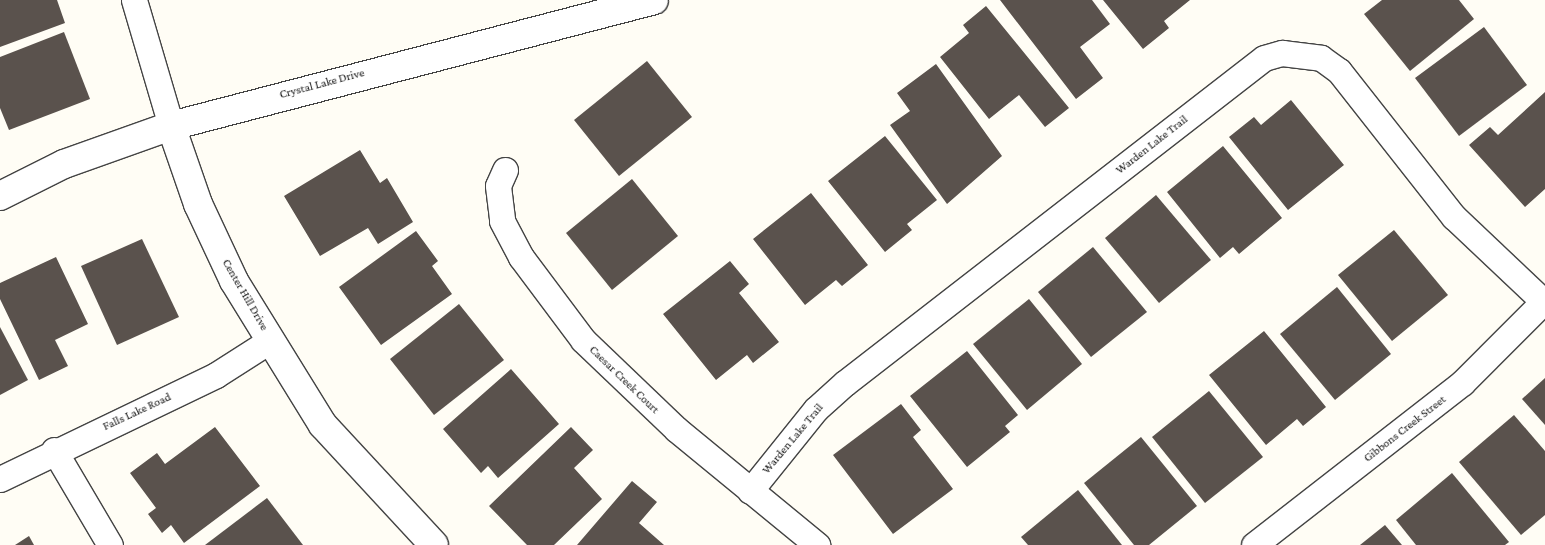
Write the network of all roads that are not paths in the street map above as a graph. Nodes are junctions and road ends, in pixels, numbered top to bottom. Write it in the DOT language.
graph roads {
  1 [pos="134,0"];
  2 [pos="654,0"];
  3 [pos="171,126"];
  4 [pos="505,170"];
  5 [pos="0,196"];
  6 [pos="1544,301"];
  7 [pos="271,340"];
  8 [pos="54,450"];
  9 [pos="0,479"];
  10 [pos="750,490"];
  11 [pos="110,545"];
  12 [pos="434,545"];
  13 [pos="817,545"];
  14 [pos="1254,545"];
  1 -- 3 [label="street, Center Hill Drive"];
  2 -- 3 [label="street, Crystal Lake Drive"];
  3 -- 5 [label="street, Crystal Lake Drive"];
  3 -- 7 [label="street, Center Hill Drive"];
  4 -- 10 [label="street, Caesar Creek Court"];
  6 -- 10 [label="street, Warden Lake Trail"];
  6 -- 14 [label="street, Gibbons Creek Street"];
  7 -- 8 [label="street, Falls Lake Road"];
  7 -- 12 [label="street, Center Hill Drive"];
  8 -- 9 [label="street, Falls Lake Road"];
  8 -- 11 [label="street"];
  10 -- 13 [label="street, Caesar Creek Court"];
}
